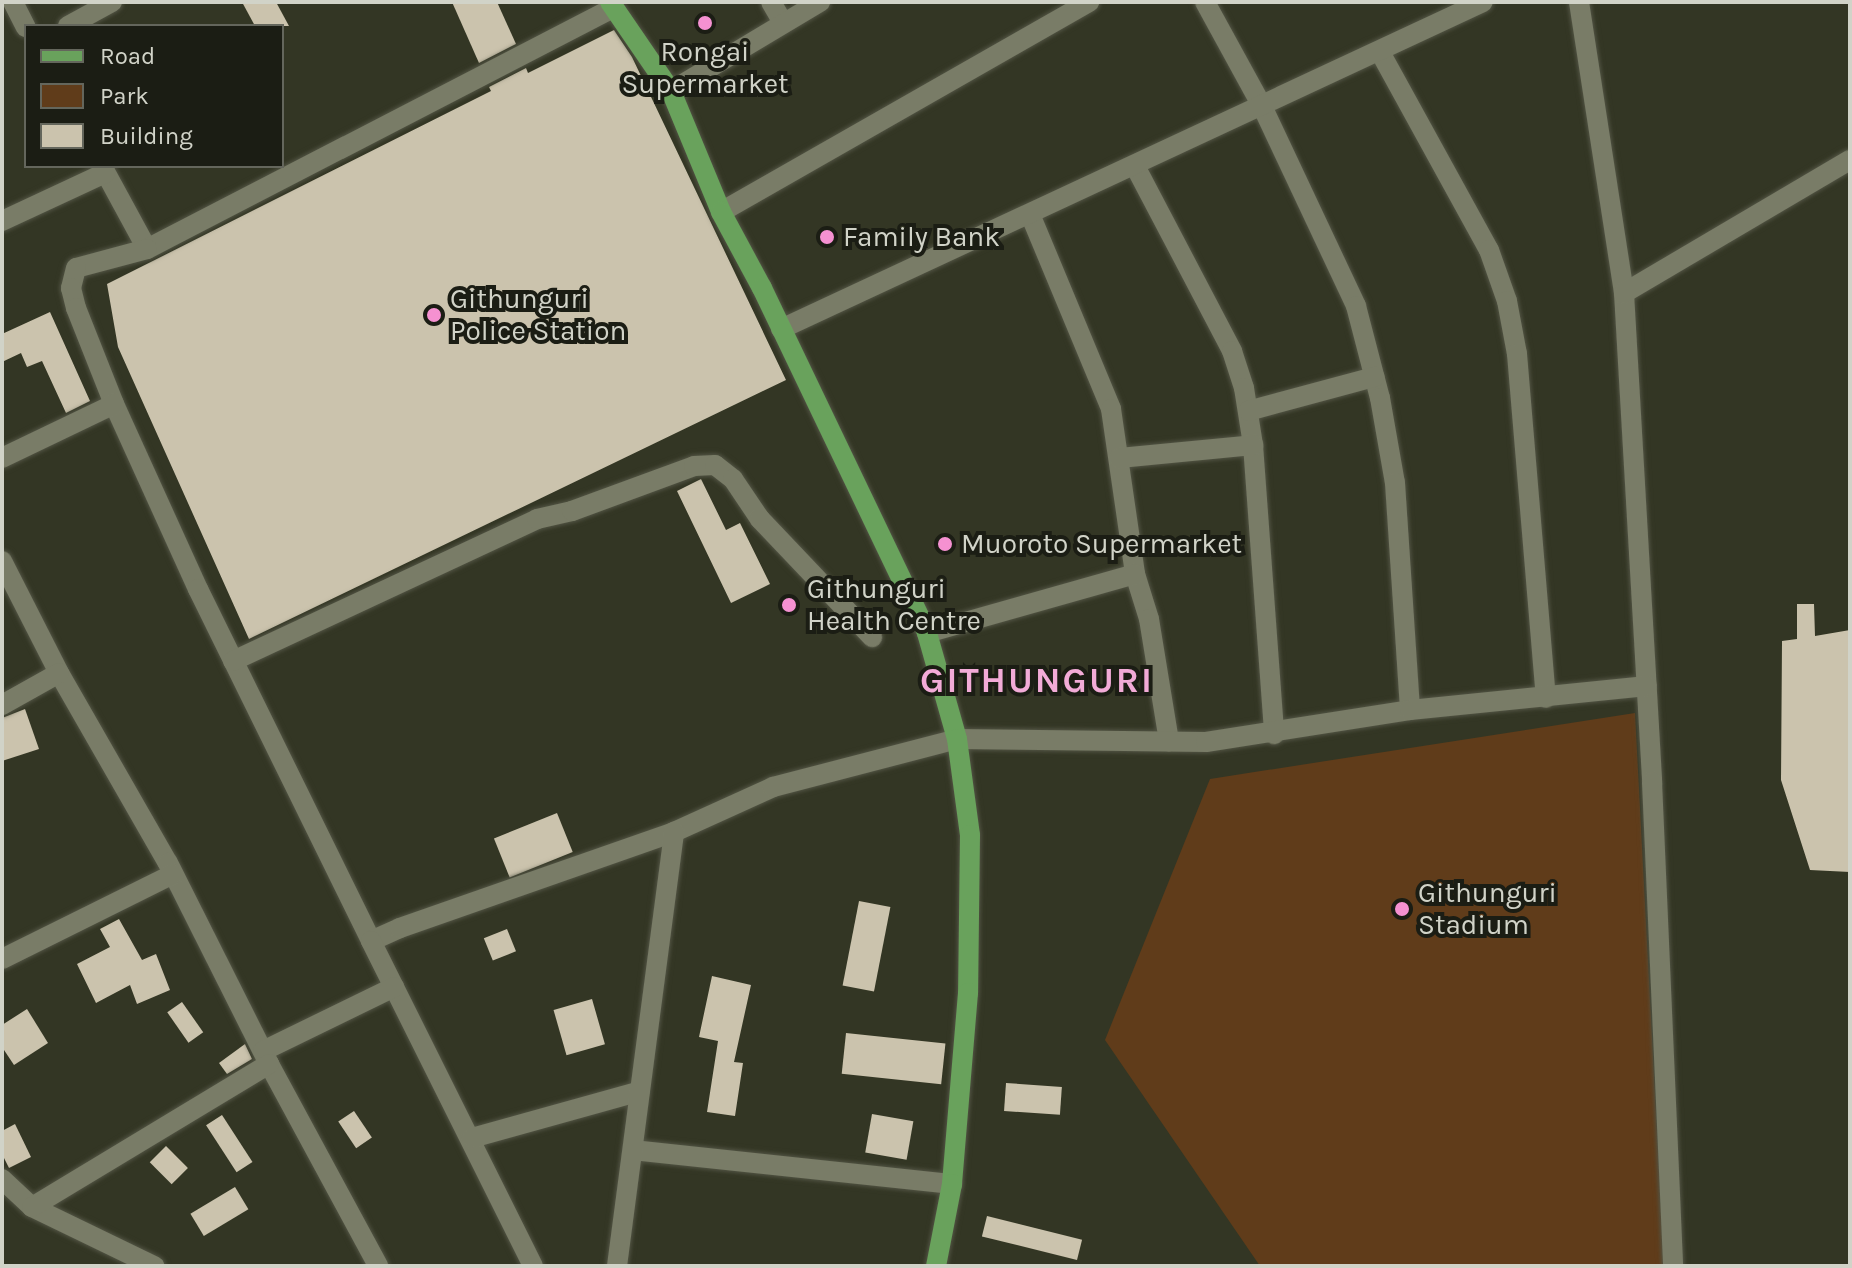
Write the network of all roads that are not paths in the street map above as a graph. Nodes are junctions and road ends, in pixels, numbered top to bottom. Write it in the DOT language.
graph roads {
  1 [pos="13,2"];
  2 [pos="112,2"];
  3 [pos="771,2"];
  4 [pos="820,2"];
  5 [pos="1089,2"];
  6 [pos="1205,2"];
  7 [pos="1483,2"];
  8 [pos="1579,2"];
  9 [pos="612,5"];
  10 [pos="783,23"];
  11 [pos="24,24"];
  12 [pos="72,24"];
  13 [pos="1380,52"];
  14 [pos="671,91"];
  15 [pos="1262,106"];
  16 [pos="1850,160"];
  17 [pos="1135,166"];
  18 [pos="103,169"];
  19 [pos="721,212"];
  20 [pos="1030,214"];
  21 [pos="2,221"];
  22 [pos="147,249"];
  23 [pos="1624,293"];
  24 [pos="781,329"];
  25 [pos="1374,377"];
  26 [pos="114,404"];
  27 [pos="1248,411"];
  28 [pos="1253,445"];
  29 [pos="2,458"];
  30 [pos="1119,458"];
  31 [pos="2,561"];
  32 [pos="1135,574"];
  33 [pos="927,633"];
  34 [pos="872,637"];
  35 [pos="233,661"];
  36 [pos="59,673"];
  37 [pos="1647,686"];
  38 [pos="1546,698"];
  39 [pos="2,705"];
  40 [pos="1410,710"];
  41 [pos="1274,734"];
  42 [pos="957,739"];
  43 [pos="1169,741"];
  44 [pos="674,832"];
  45 [pos="173,874"];
  46 [pos="371,941"];
  47 [pos="2,959"];
  48 [pos="394,987"];
  49 [pos="266,1058"];
  50 [pos="640,1091"];
  51 [pos="472,1138"];
  52 [pos="633,1150"];
  53 [pos="2,1179"];
  54 [pos="952,1184"];
  55 [pos="32,1207"];
  56 [pos="154,1266"];
  57 [pos="378,1266"];
  58 [pos="533,1266"];
  59 [pos="617,1266"];
  60 [pos="936,1266"];
  61 [pos="1673,1266"];
  1 -- 11 [label="street"];
  2 -- 12 [label="street"];
  3 -- 10 [label="street"];
  4 -- 10 [label="street"];
  5 -- 19 [label="street"];
  6 -- 15 [label="street"];
  7 -- 13 [label="street"];
  8 -- 23 [label="street"];
  9 -- 14 [label="main road"];
  9 -- 22 [label="street"];
  10 -- 14 [label="street"];
  13 -- 15 [label="street"];
  13 -- 38 [label="street"];
  14 -- 19 [label="main road"];
  15 -- 17 [label="street"];
  15 -- 25 [label="street"];
  16 -- 23 [label="street"];
  17 -- 20 [label="street"];
  17 -- 27 [label="street"];
  18 -- 21 [label="street"];
  18 -- 22 [label="street"];
  19 -- 24 [label="main road"];
  20 -- 24 [label="street"];
  20 -- 30 [label="street"];
  22 -- 26 [label="street"];
  23 -- 37 [label="street"];
  24 -- 33 [label="main road"];
  25 -- 27 [label="street"];
  25 -- 40 [label="street"];
  26 -- 29 [label="street"];
  26 -- 35 [label="street"];
  27 -- 28 [label="street"];
  28 -- 30 [label="street"];
  28 -- 41 [label="street"];
  30 -- 32 [label="street"];
  31 -- 36 [label="street"];
  32 -- 33 [label="street"];
  32 -- 43 [label="street"];
  33 -- 42 [label="main road"];
  34 -- 35 [label="street"];
  35 -- 46 [label="street"];
  36 -- 39 [label="street"];
  36 -- 45 [label="street"];
  37 -- 38 [label="street"];
  37 -- 61 [label="street"];
  38 -- 40 [label="street"];
  40 -- 41 [label="street"];
  41 -- 43 [label="street"];
  42 -- 43 [label="street"];
  42 -- 44 [label="street"];
  42 -- 54 [label="main road"];
  44 -- 46 [label="street"];
  44 -- 50 [label="street"];
  45 -- 47 [label="street"];
  45 -- 49 [label="street"];
  46 -- 48 [label="street"];
  48 -- 49 [label="street"];
  48 -- 51 [label="street"];
  49 -- 55 [label="street"];
  49 -- 57 [label="street"];
  50 -- 51 [label="street"];
  50 -- 52 [label="street"];
  51 -- 58 [label="street"];
  52 -- 54 [label="street"];
  52 -- 59 [label="street"];
  53 -- 55 [label="street"];
  54 -- 60 [label="main road"];
  55 -- 56 [label="street"];
}
